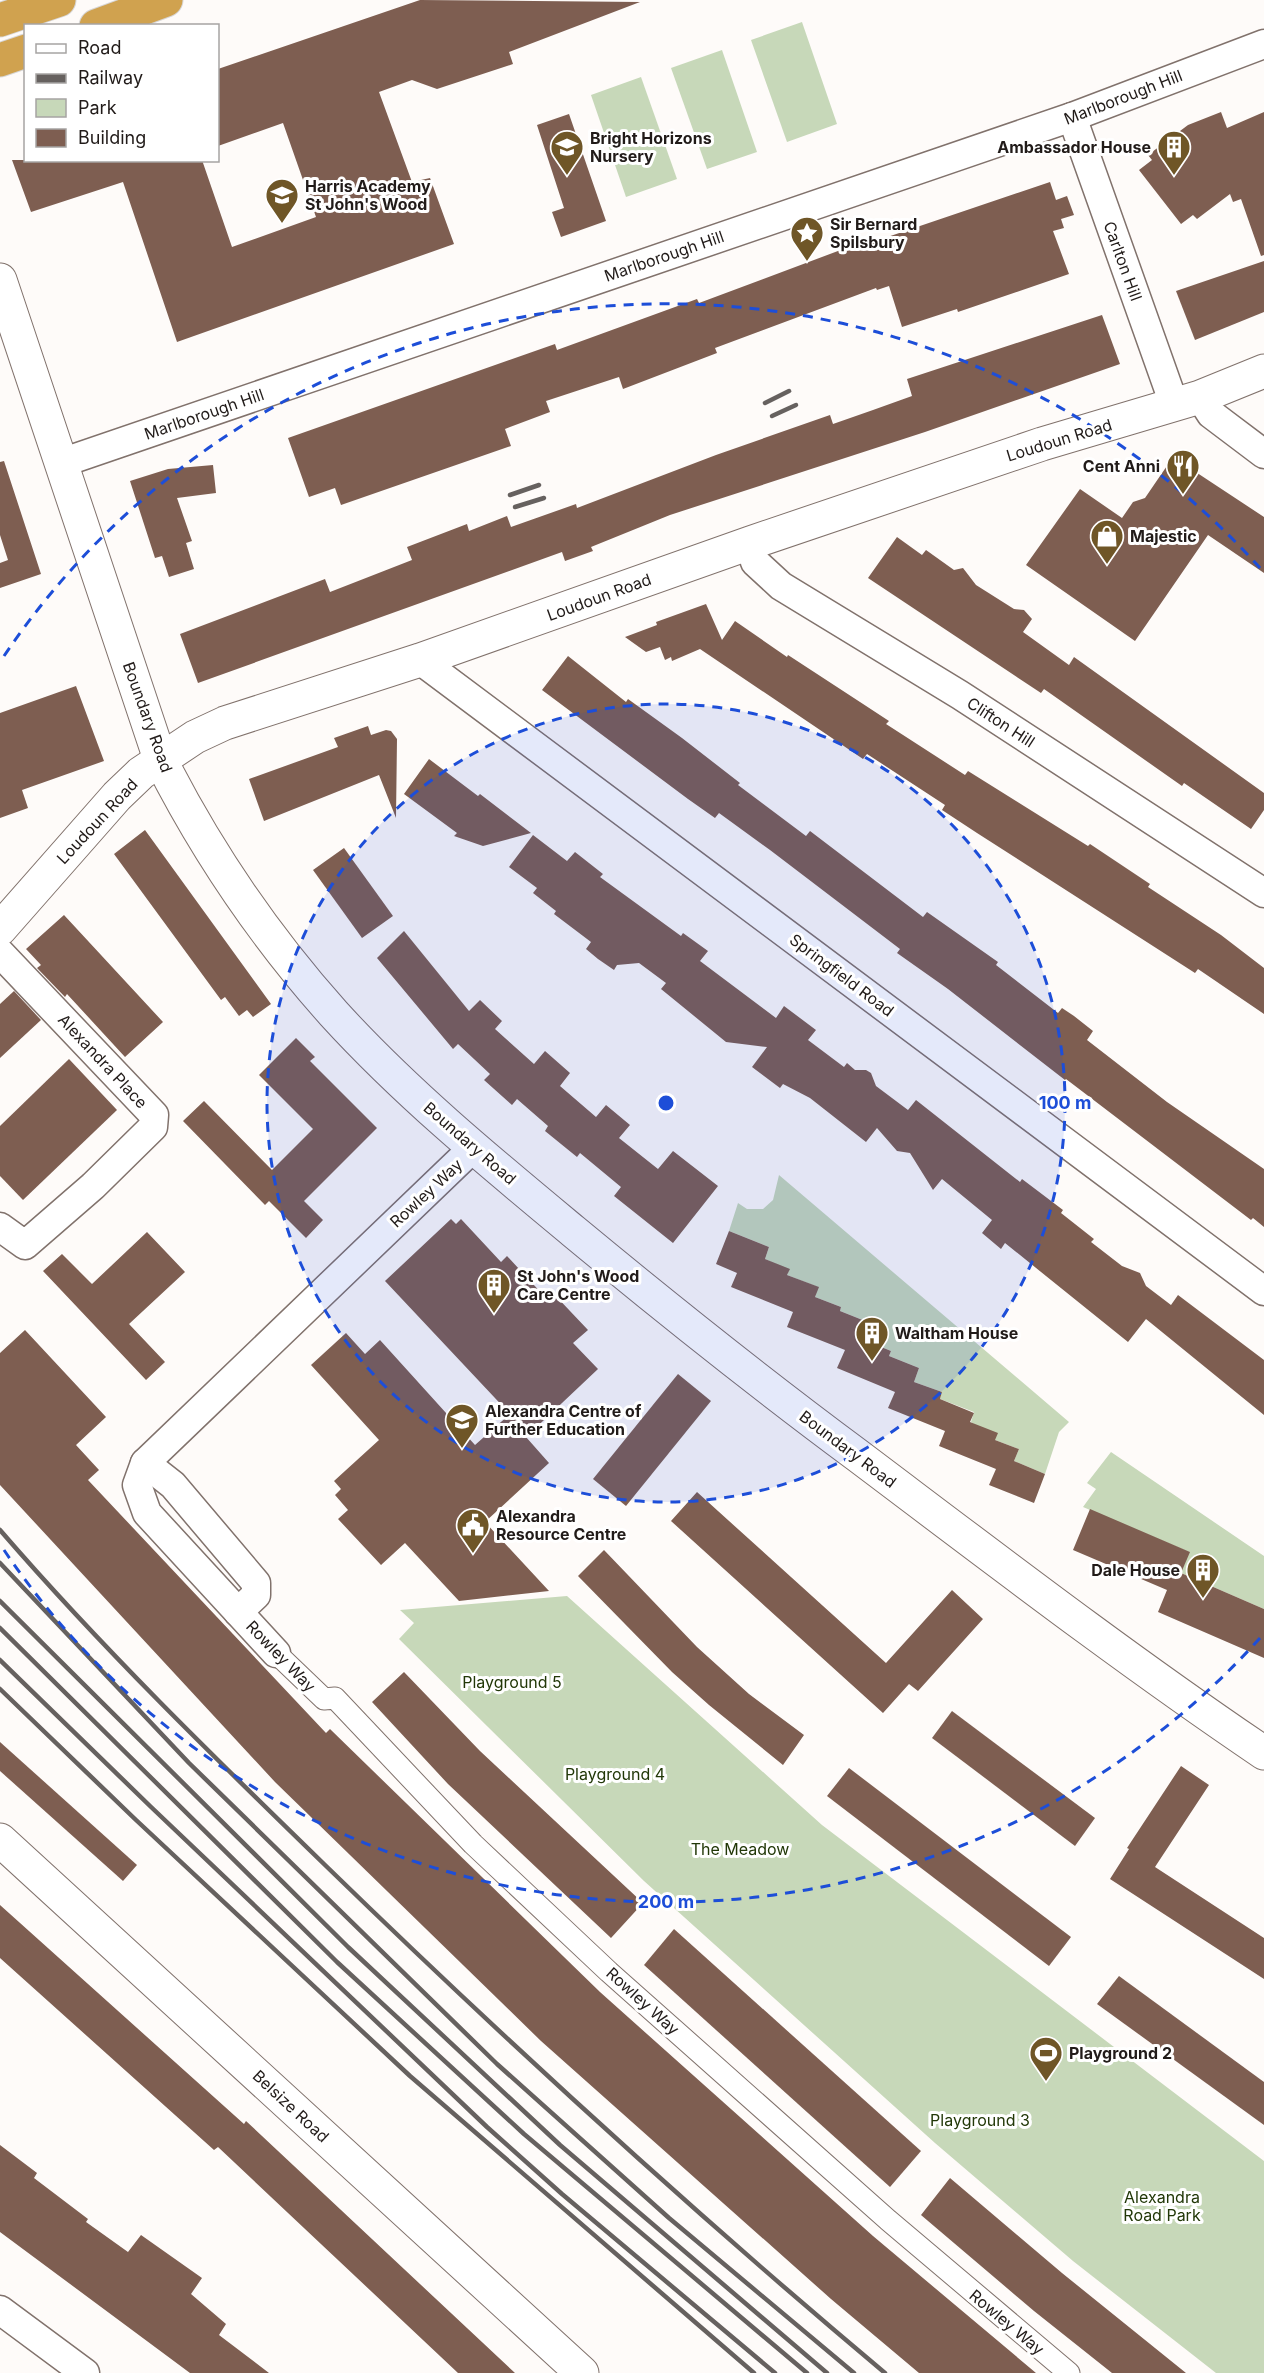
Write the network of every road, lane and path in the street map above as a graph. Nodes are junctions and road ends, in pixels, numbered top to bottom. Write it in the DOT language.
graph roads {
  1 [pos="59,0"];
  2 [pos="166,0"];
  3 [pos="0,20"];
  4 [pos="101,24"];
  5 [pos="1264,44"];
  6 [pos="24,52"];
  7 [pos="0,60"];
  8 [pos="1072,117"];
  9 [pos="3,294"];
  10 [pos="1264,371"];
  11 [pos="1187,400"];
  12 [pos="1264,454"];
  13 [pos="61,463"];
  14 [pos="750,543"];
  15 [pos="420,660"];
  16 [pos="160,759"];
  17 [pos="1264,893"];
  18 [pos="0,929"];
  19 [pos="0,953"];
  20 [pos="474,1147"];
  21 [pos="0,1227"];
  22 [pos="1264,1291"];
  23 [pos="145,1463"];
  24 [pos="238,1612"];
  25 [pos="276,1653"];
  26 [pos="1264,1753"];
  27 [pos="0,1839"];
  28 [pos="0,2310"];
  29 [pos="85,2373"];
  30 [pos="582,2373"];
  31 [pos="1069,2373"];
  1 -- 3 [label="highway"];
  2 -- 4 [label="highway"];
  5 -- 8 [label="street, Marlborough Hill"];
  6 -- 7 [label="highway"];
  8 -- 11 [label="street, Carlton Hill"];
  8 -- 13 [label="street, Marlborough Hill"];
  9 -- 13 [label="street, Boundary Road"];
  10 -- 11 [label="street, Loudoun Road"];
  11 -- 12 [label="street, Carlton Hill"];
  11 -- 14 [label="street, Loudoun Road"];
  13 -- 16 [label="street, Boundary Road"];
  14 -- 15 [label="street, Loudoun Road"];
  14 -- 17 [label="street, Clifton Hill"];
  15 -- 16 [label="street, Loudoun Road"];
  15 -- 22 [label="street, Springfield Road"];
  16 -- 18 [label="street, Loudoun Road"];
  16 -- 20 [label="street, Boundary Road"];
  19 -- 21 [label="street, Alexandra Place"];
  20 -- 23 [label="street, Rowley Way"];
  20 -- 26 [label="street, Boundary Road"];
  23 -- 24 [label="street, Rowley Way"];
  23 -- 24 [label="street, Rowley Way"];
  24 -- 25 [label="street, Rowley Way"];
  25 -- 31 [label="street, Rowley Way"];
  27 -- 30 [label="street, Belsize Road"];
  28 -- 29 [label="street"];
}
